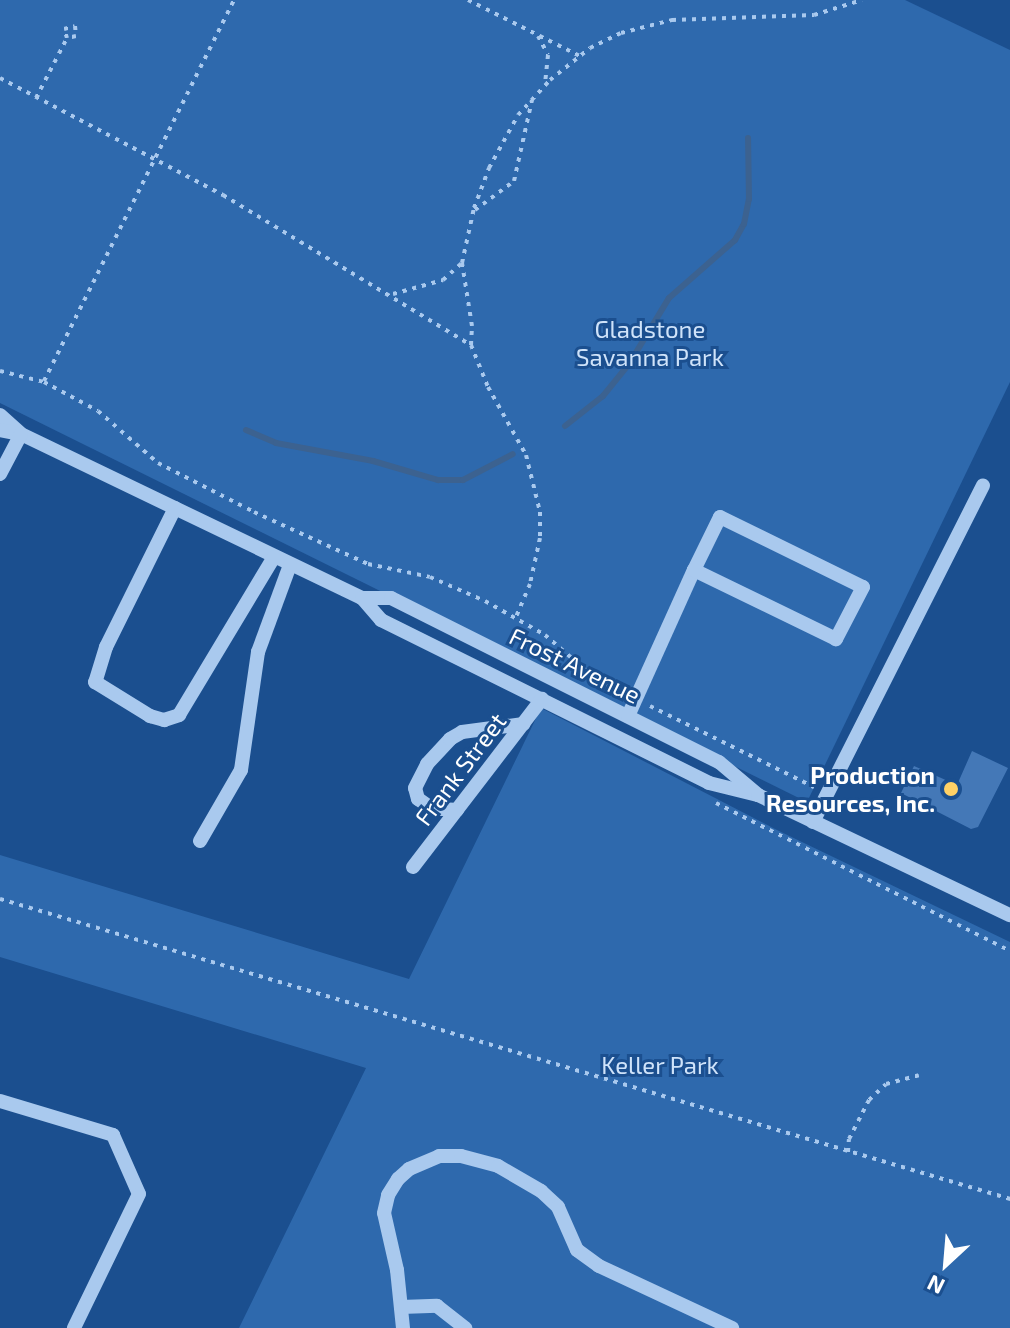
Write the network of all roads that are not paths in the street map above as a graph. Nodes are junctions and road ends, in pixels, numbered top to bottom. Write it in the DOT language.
graph roads {
  1 [pos="0,415"];
  2 [pos="0,430"];
  3 [pos="21,434"];
  4 [pos="0,474"];
  5 [pos="983,485"];
  6 [pos="175,508"];
  7 [pos="274,557"];
  8 [pos="290,565"];
  9 [pos="694,570"];
  10 [pos="362,598"];
  11 [pos="542,699"];
  12 [pos="628,716"];
  13 [pos="523,724"];
  14 [pos="758,795"];
  15 [pos="457,810"];
  16 [pos="813,822"];
  17 [pos="200,841"];
  18 [pos="413,867"];
  19 [pos="1010,915"];
  20 [pos="0,1101"];
  21 [pos="401,1307"];
  22 [pos="74,1328"];
  23 [pos="403,1328"];
  24 [pos="465,1328"];
  25 [pos="732,1328"];
  1 -- 3 [label="street, Frost Avenue"];
  2 -- 3 [label="street, Frost Avenue"];
  3 -- 4 [label="street"];
  3 -- 6 [label="street, Frost Avenue"];
  5 -- 16 [label="street"];
  6 -- 7 [label="street, Frost Avenue"];
  6 -- 7 [label="street"];
  7 -- 8 [label="street, Frost Avenue"];
  8 -- 10 [label="street, Frost Avenue"];
  8 -- 17 [label="street"];
  9 -- 9 [label="street"];
  9 -- 12 [label="street"];
  10 -- 11 [label="street, Frost Avenue"];
  10 -- 12 [label="street, Frost Avenue"];
  11 -- 13 [label="street, Frank Street"];
  11 -- 14 [label="street, Frost Avenue"];
  12 -- 14 [label="street, Frost Avenue"];
  13 -- 15 [label="street, Frank Street"];
  13 -- 15 [label="street"];
  14 -- 16 [label="street, Frost Avenue"];
  15 -- 18 [label="street, Frank Street"];
  16 -- 19 [label="street, Frost Avenue"];
  20 -- 22 [label="street"];
  21 -- 23 [label="street"];
  21 -- 24 [label="street"];
  21 -- 25 [label="street"];
}
